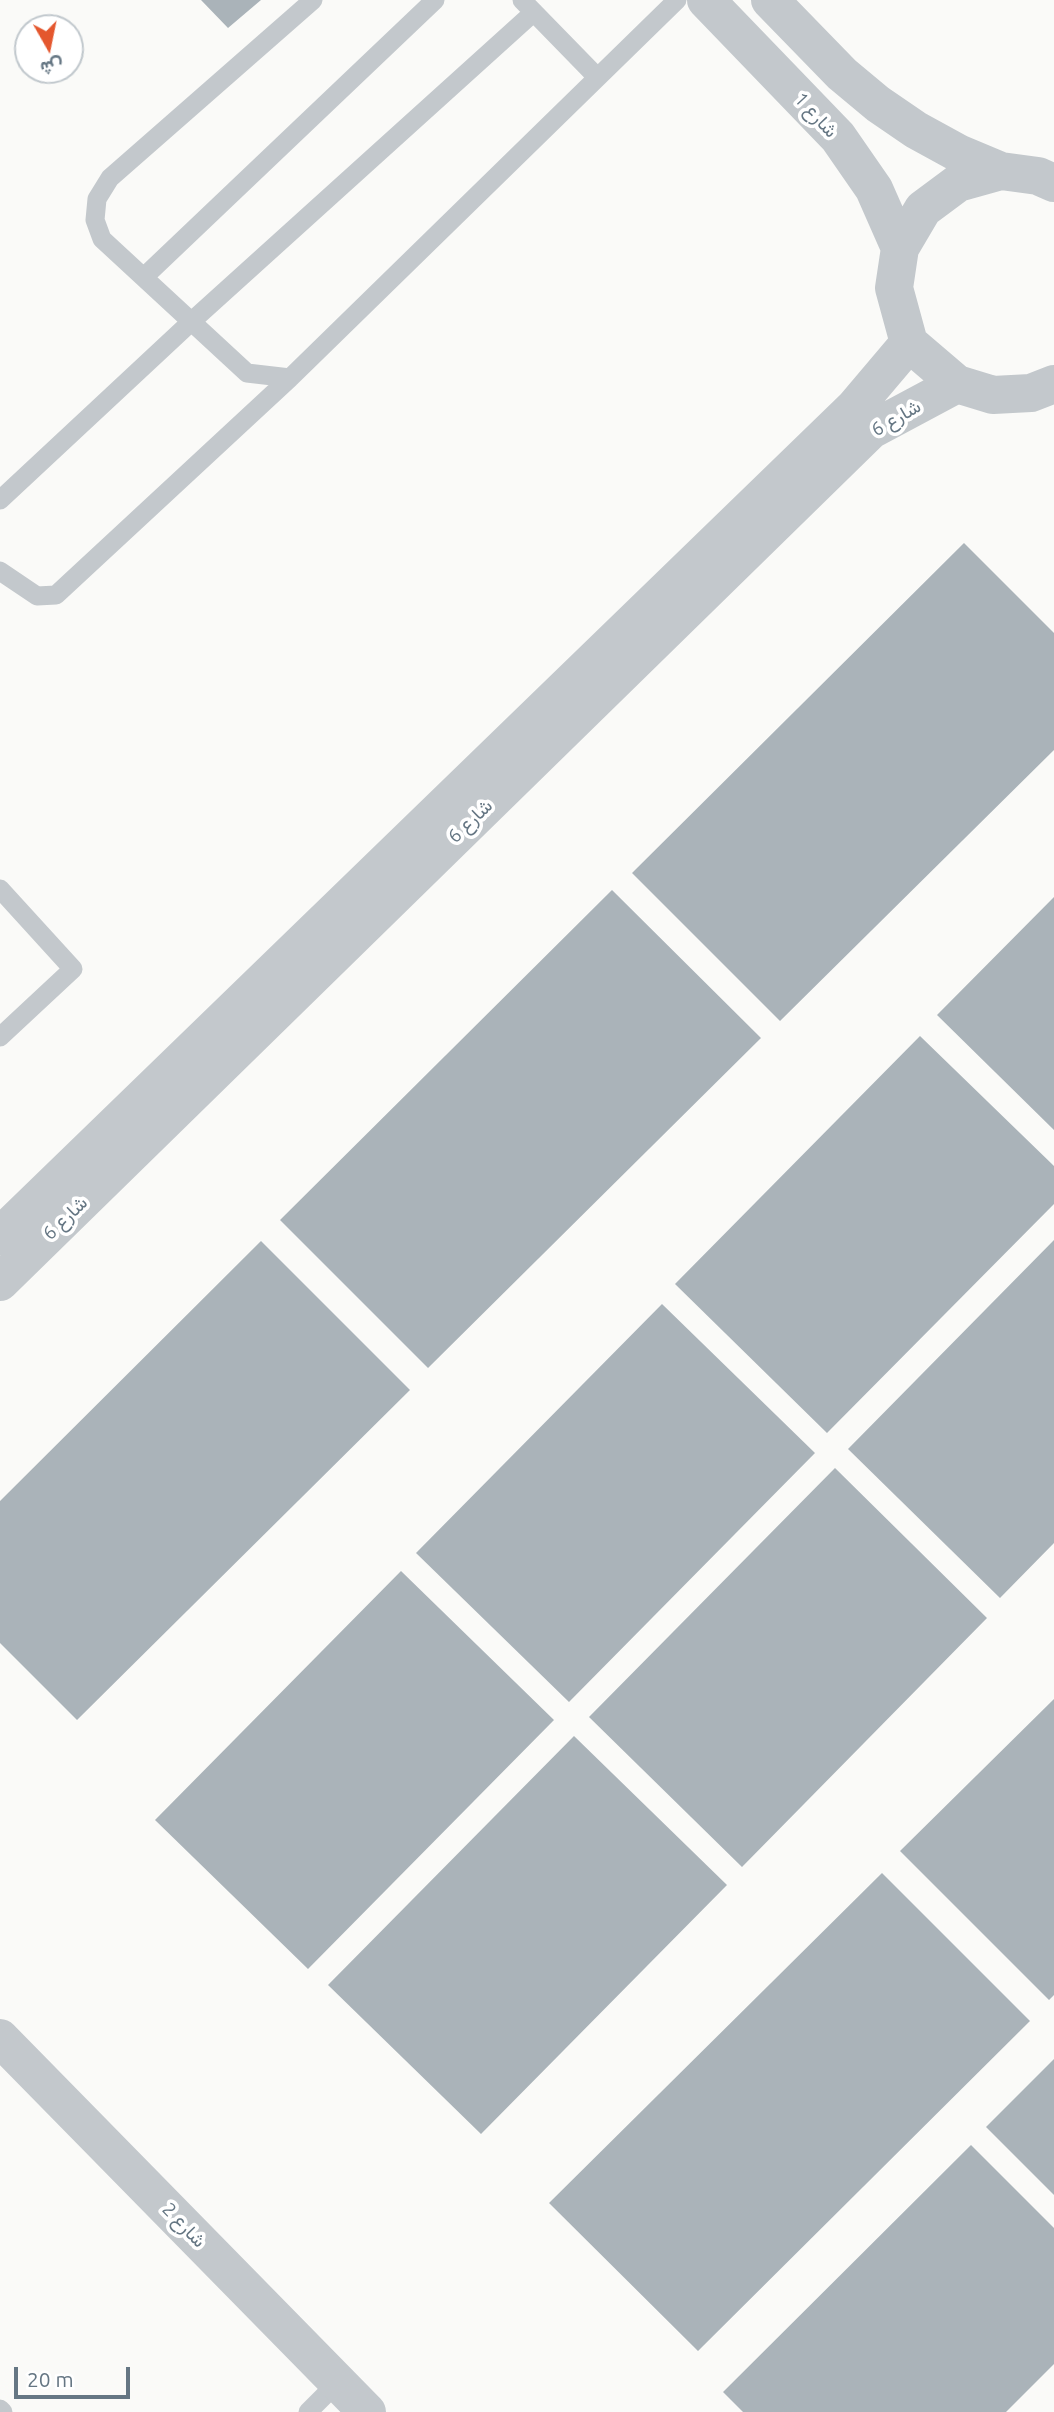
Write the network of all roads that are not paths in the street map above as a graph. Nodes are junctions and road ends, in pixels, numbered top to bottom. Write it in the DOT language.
graph roads {
  1 [pos="313,0"];
  2 [pos="435,0"];
  3 [pos="677,0"];
  4 [pos="706,0"];
  5 [pos="770,0"];
  6 [pos="528,6"];
  7 [pos="597,77"];
  8 [pos="1001,171"];
  9 [pos="1049,174"];
  10 [pos="900,248"];
  11 [pos="144,278"];
  12 [pos="192,321"];
  13 [pos="909,343"];
  14 [pos="290,378"];
  15 [pos="957,384"];
  16 [pos="1046,392"];
  17 [pos="0,500"];
  18 [pos="0,571"];
  19 [pos="0,889"];
  20 [pos="0,1037"];
  21 [pos="0,1236"];
  22 [pos="0,1282"];
  23 [pos="0,2038"];
  24 [pos="338,2382"];
  25 [pos="308,2412"];
  26 [pos="367,2412"];
  1 -- 11 [label="lane"];
  2 -- 11 [label="lane"];
  3 -- 7 [label="lane"];
  4 -- 10 [label="street, شارع 1"];
  5 -- 8 [label="street"];
  6 -- 7 [label="lane"];
  6 -- 12 [label="lane"];
  7 -- 14 [label="lane"];
  8 -- 9 [label="street"];
  8 -- 10 [label="street"];
  10 -- 13 [label="street"];
  11 -- 12 [label="lane"];
  12 -- 14 [label="lane"];
  12 -- 17 [label="lane"];
  13 -- 15 [label="street"];
  13 -- 21 [label="street, شارع 6"];
  14 -- 18 [label="lane"];
  15 -- 16 [label="street"];
  15 -- 22 [label="street, شارع 6"];
  19 -- 20 [label="lane"];
  23 -- 24 [label="street, شارع 2"];
  24 -- 25 [label="lane"];
  24 -- 26 [label="street, شارع 2"];
}
